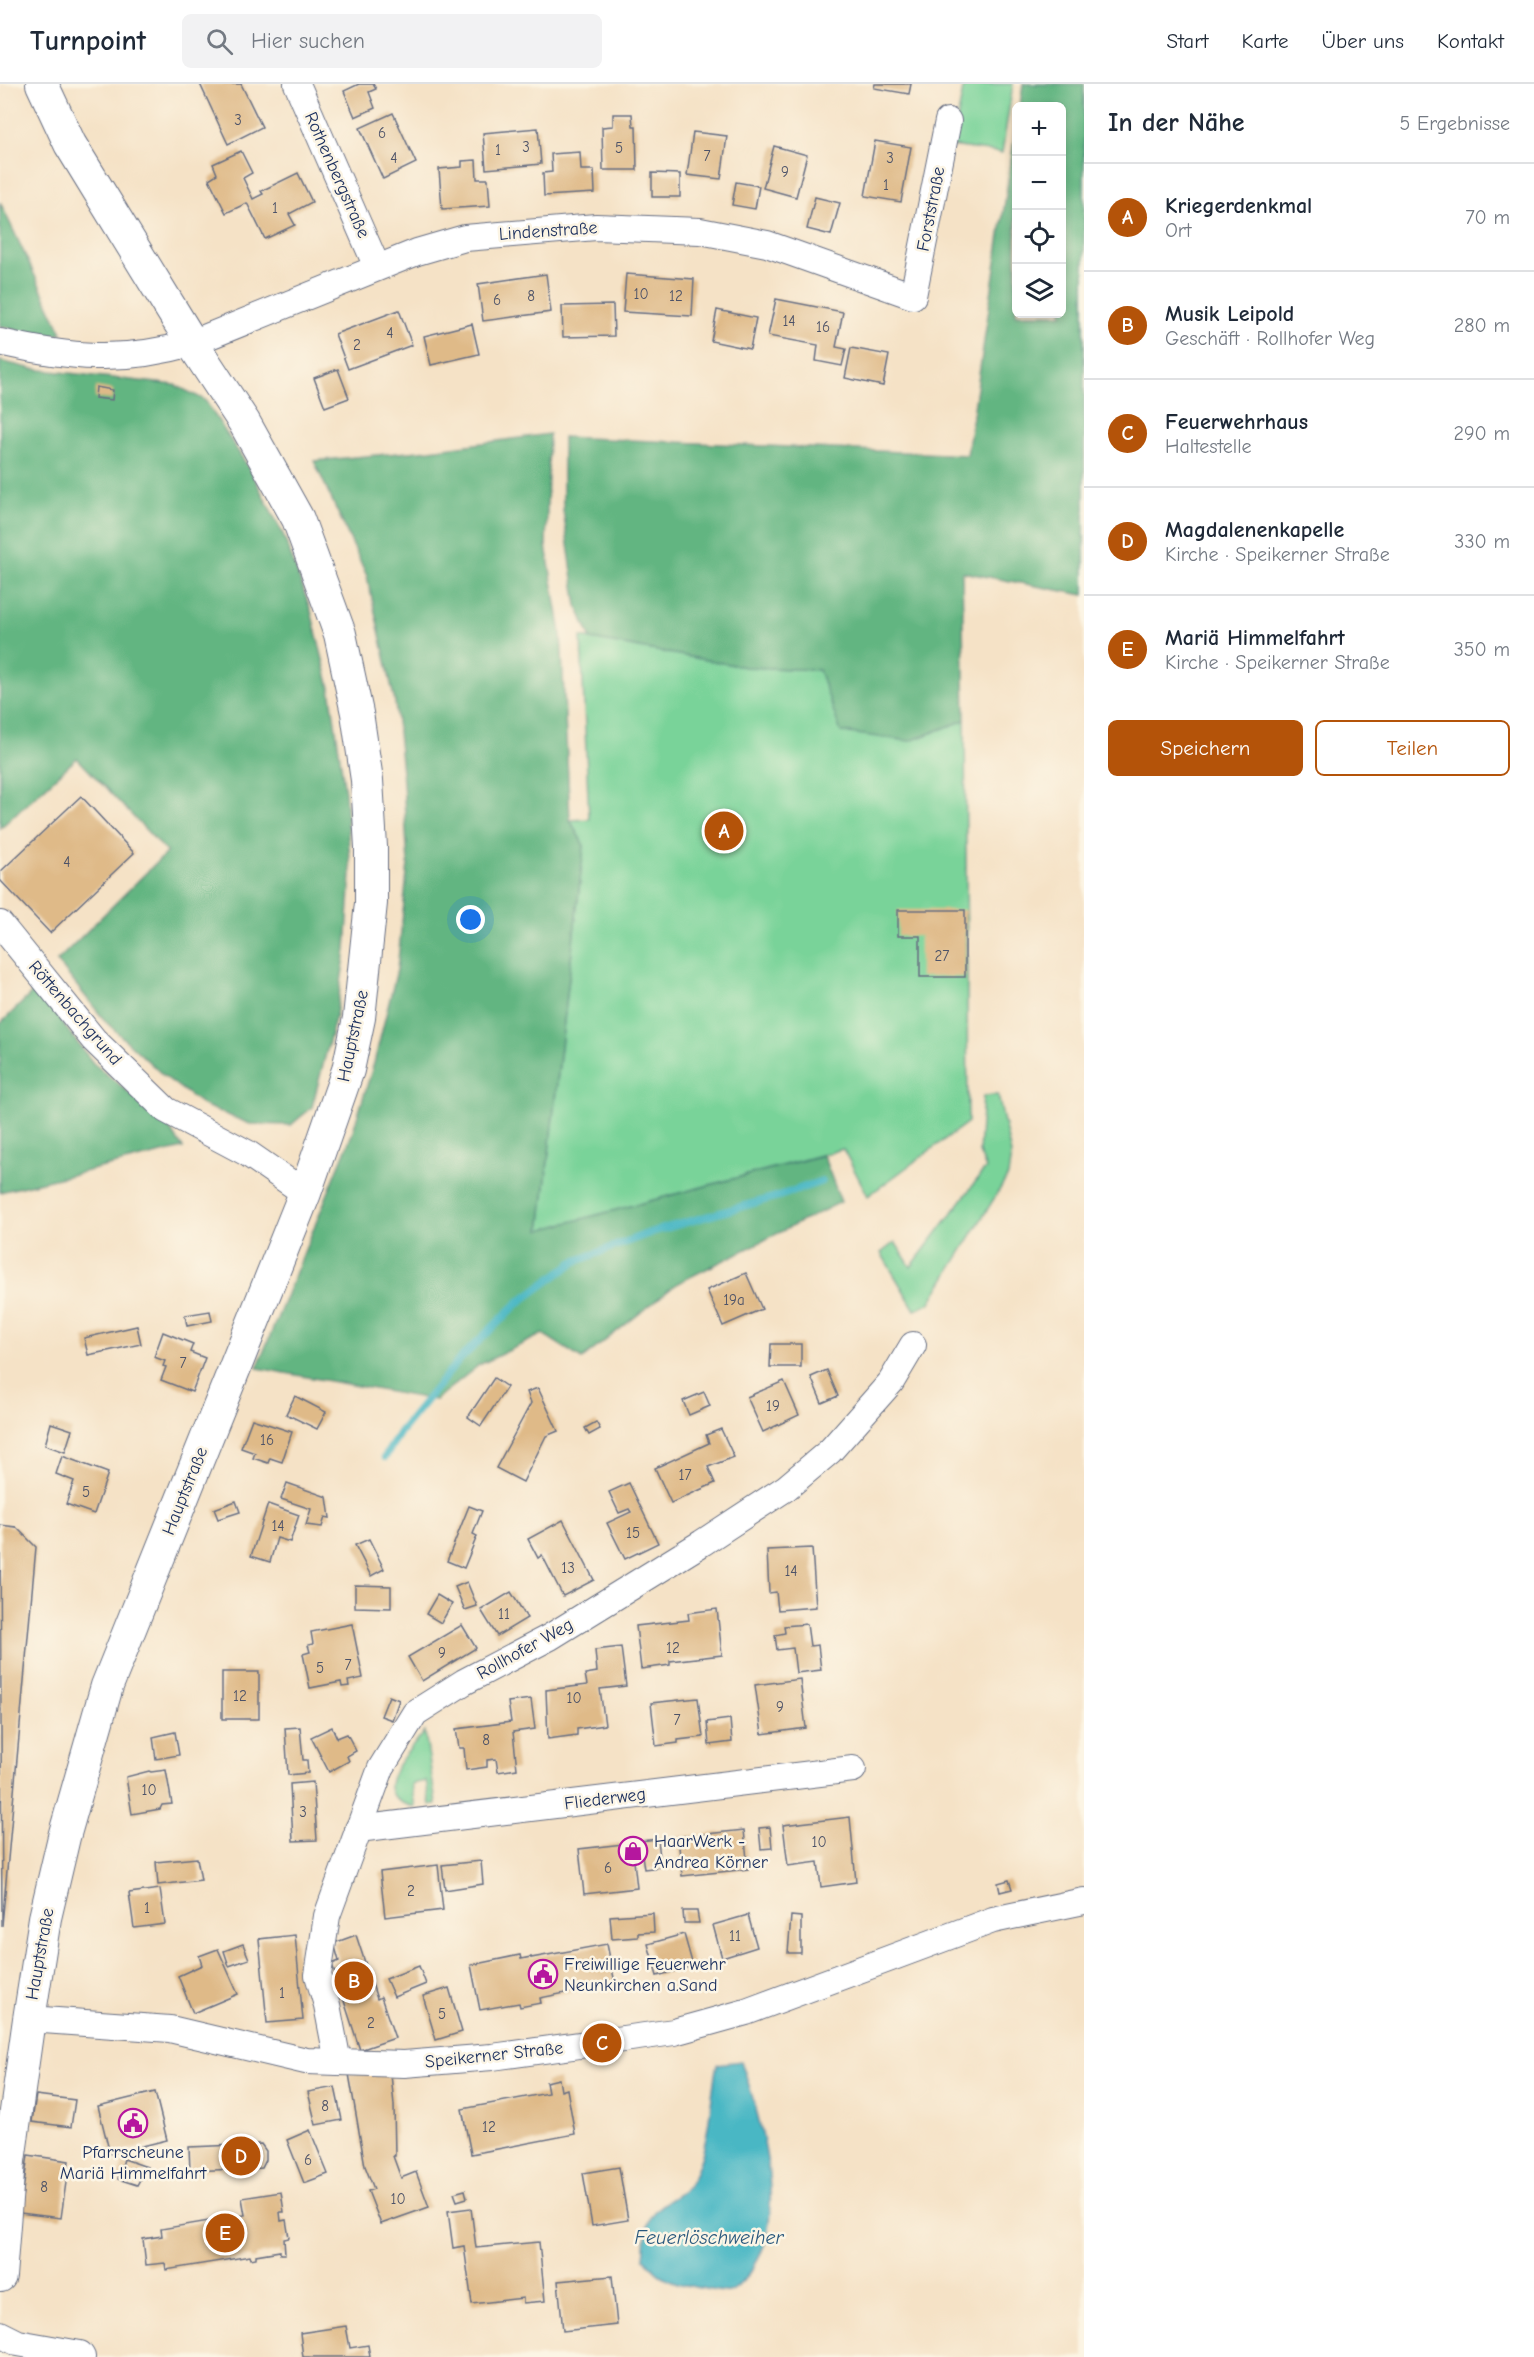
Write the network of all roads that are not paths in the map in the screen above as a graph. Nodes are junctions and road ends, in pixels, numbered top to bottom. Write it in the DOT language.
graph roads {
  1 [pos="42,84"];
  2 [pos="297,84"];
  3 [pos="948,121"];
  4 [pos="377,267"];
  5 [pos="913,296"];
  6 [pos="0,342"];
  7 [pos="192,343"];
  8 [pos="0,924"];
  9 [pos="305,1193"];
  10 [pos="913,1345"];
  11 [pos="853,1769"];
  12 [pos="358,1829"];
  13 [pos="1084,1901"];
  14 [pos="29,2019"];
  15 [pos="338,2062"];
  16 [pos="0,2276"];
  17 [pos="0,2334"];
  18 [pos="82,2357"];
  1 -- 7 [label="main road, Hauptstraße"];
  2 -- 4 [label="street, Rothenbergstraße"];
  3 -- 5 [label="street, Forststraße"];
  4 -- 5 [label="street, Lindenstraße"];
  4 -- 7 [label="street, Lindenstraße"];
  6 -- 7 [label="street, Lindenstraße"];
  7 -- 9 [label="main road, Hauptstraße"];
  8 -- 9 [label="street, Röttenbachgrund"];
  9 -- 14 [label="main road, Hauptstraße"];
  10 -- 12 [label="street, Rollhofer Weg"];
  11 -- 12 [label="street, Fliederweg"];
  12 -- 15 [label="street, Rollhofer Weg"];
  13 -- 15 [label="street, Speikerner Straße"];
  14 -- 15 [label="street, Speikerner Straße"];
  14 -- 16 [label="main road, Hauptstraße"];
  17 -- 18 [label="street"];
}
